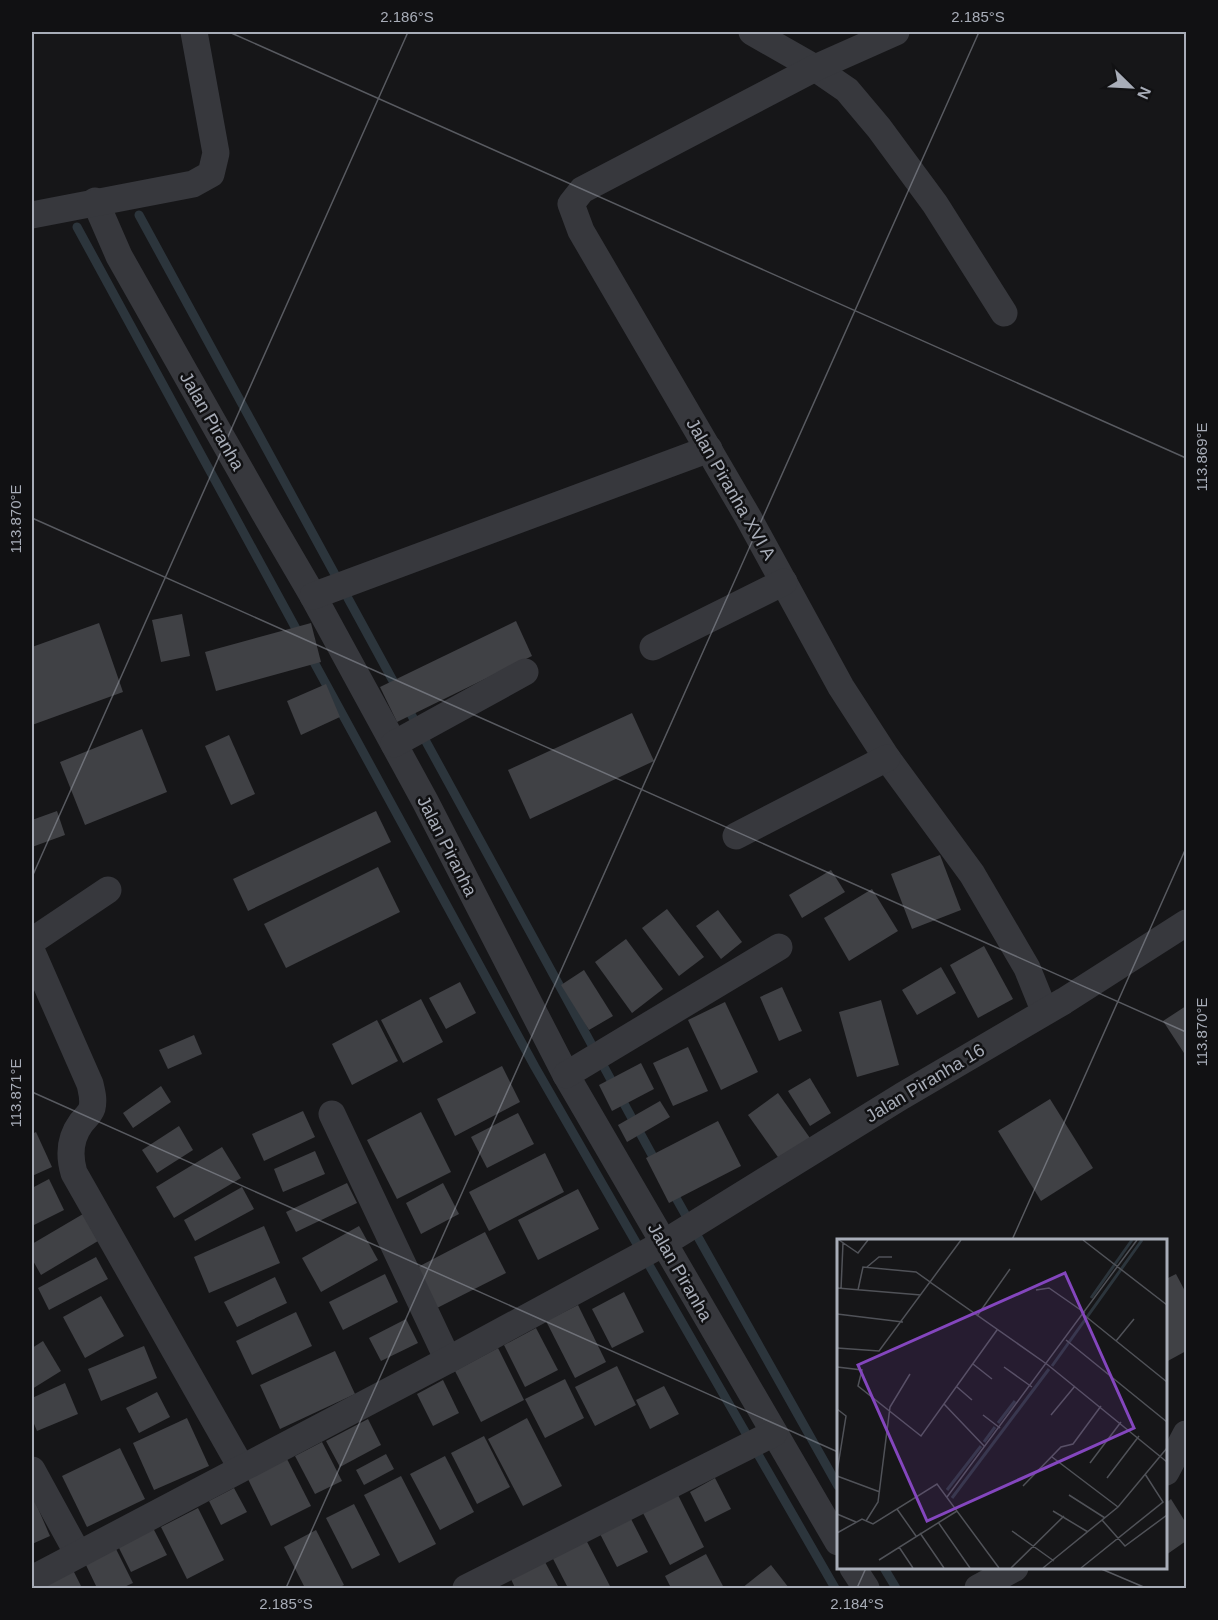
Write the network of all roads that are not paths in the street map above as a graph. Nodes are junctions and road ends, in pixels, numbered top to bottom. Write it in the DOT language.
graph roads {
  1 [pos="194,32"];
  2 [pos="752,32"];
  3 [pos="896,32"];
  4 [pos="815,68"];
  5 [pos="95,201"];
  6 [pos="32,215"];
  7 [pos="1004,313"];
  8 [pos="709,449"];
  9 [pos="784,582"];
  10 [pos="313,596"];
  11 [pos="653,646"];
  12 [pos="525,672"];
  13 [pos="394,744"];
  14 [pos="887,758"];
  15 [pos="736,836"];
  16 [pos="108,890"];
  17 [pos="1186,923"];
  18 [pos="32,941"];
  19 [pos="778,947"];
  20 [pos="32,952"];
  21 [pos="41,1003"];
  22 [pos="1044,1010"];
  23 [pos="566,1075"];
  24 [pos="332,1114"];
  25 [pos="664,1243"];
  26 [pos="448,1360"];
  27 [pos="774,1433"];
  28 [pos="1186,1434"];
  29 [pos="242,1467"];
  30 [pos="32,1470"];
  31 [pos="1167,1470"];
  32 [pos="837,1540"];
  33 [pos="78,1554"];
  34 [pos="854,1569"];
  35 [pos="1013,1569"];
  36 [pos="32,1579"];
  37 [pos="466,1588"];
  38 [pos="866,1588"];
  39 [pos="978,1588"];
  1 -- 5 [label="street"];
  2 -- 4 [label="street"];
  3 -- 4 [label="street"];
  4 -- 7 [label="street"];
  4 -- 8 [label="street, Jalan Piranha XVI A"];
  5 -- 6 [label="street"];
  5 -- 10 [label="street, Jalan Piranha"];
  8 -- 9 [label="street, Jalan Piranha XVI A"];
  8 -- 10 [label="street"];
  9 -- 11 [label="street"];
  9 -- 14 [label="street, Jalan Piranha XVI A"];
  10 -- 13 [label="street, Jalan Piranha"];
  12 -- 13 [label="street"];
  13 -- 23 [label="street, Jalan Piranha"];
  14 -- 15 [label="street"];
  14 -- 22 [label="street, Jalan Piranha XVI A"];
  16 -- 18 [label="street"];
  17 -- 22 [label="street, Jalan Piranha 16"];
  19 -- 23 [label="street"];
  20 -- 21 [label="street"];
  21 -- 29 [label="street"];
  22 -- 25 [label="street, Jalan Piranha 16"];
  23 -- 25 [label="street, Jalan Piranha"];
  24 -- 26 [label="street"];
  25 -- 26 [label="street, Jalan Piranha 16"];
  25 -- 27 [label="street, Jalan Piranha"];
  26 -- 29 [label="street, Jalan Piranha 16"];
  27 -- 32 [label="street, Jalan Piranha"];
  27 -- 37 [label="street"];
  28 -- 31 [label="street"];
  29 -- 33 [label="street, Jalan Piranha 16"];
  30 -- 33 [label="street"];
  33 -- 36 [label="street, Jalan Piranha 16"];
  34 -- 38 [label="street"];
  35 -- 39 [label="street"];
}
